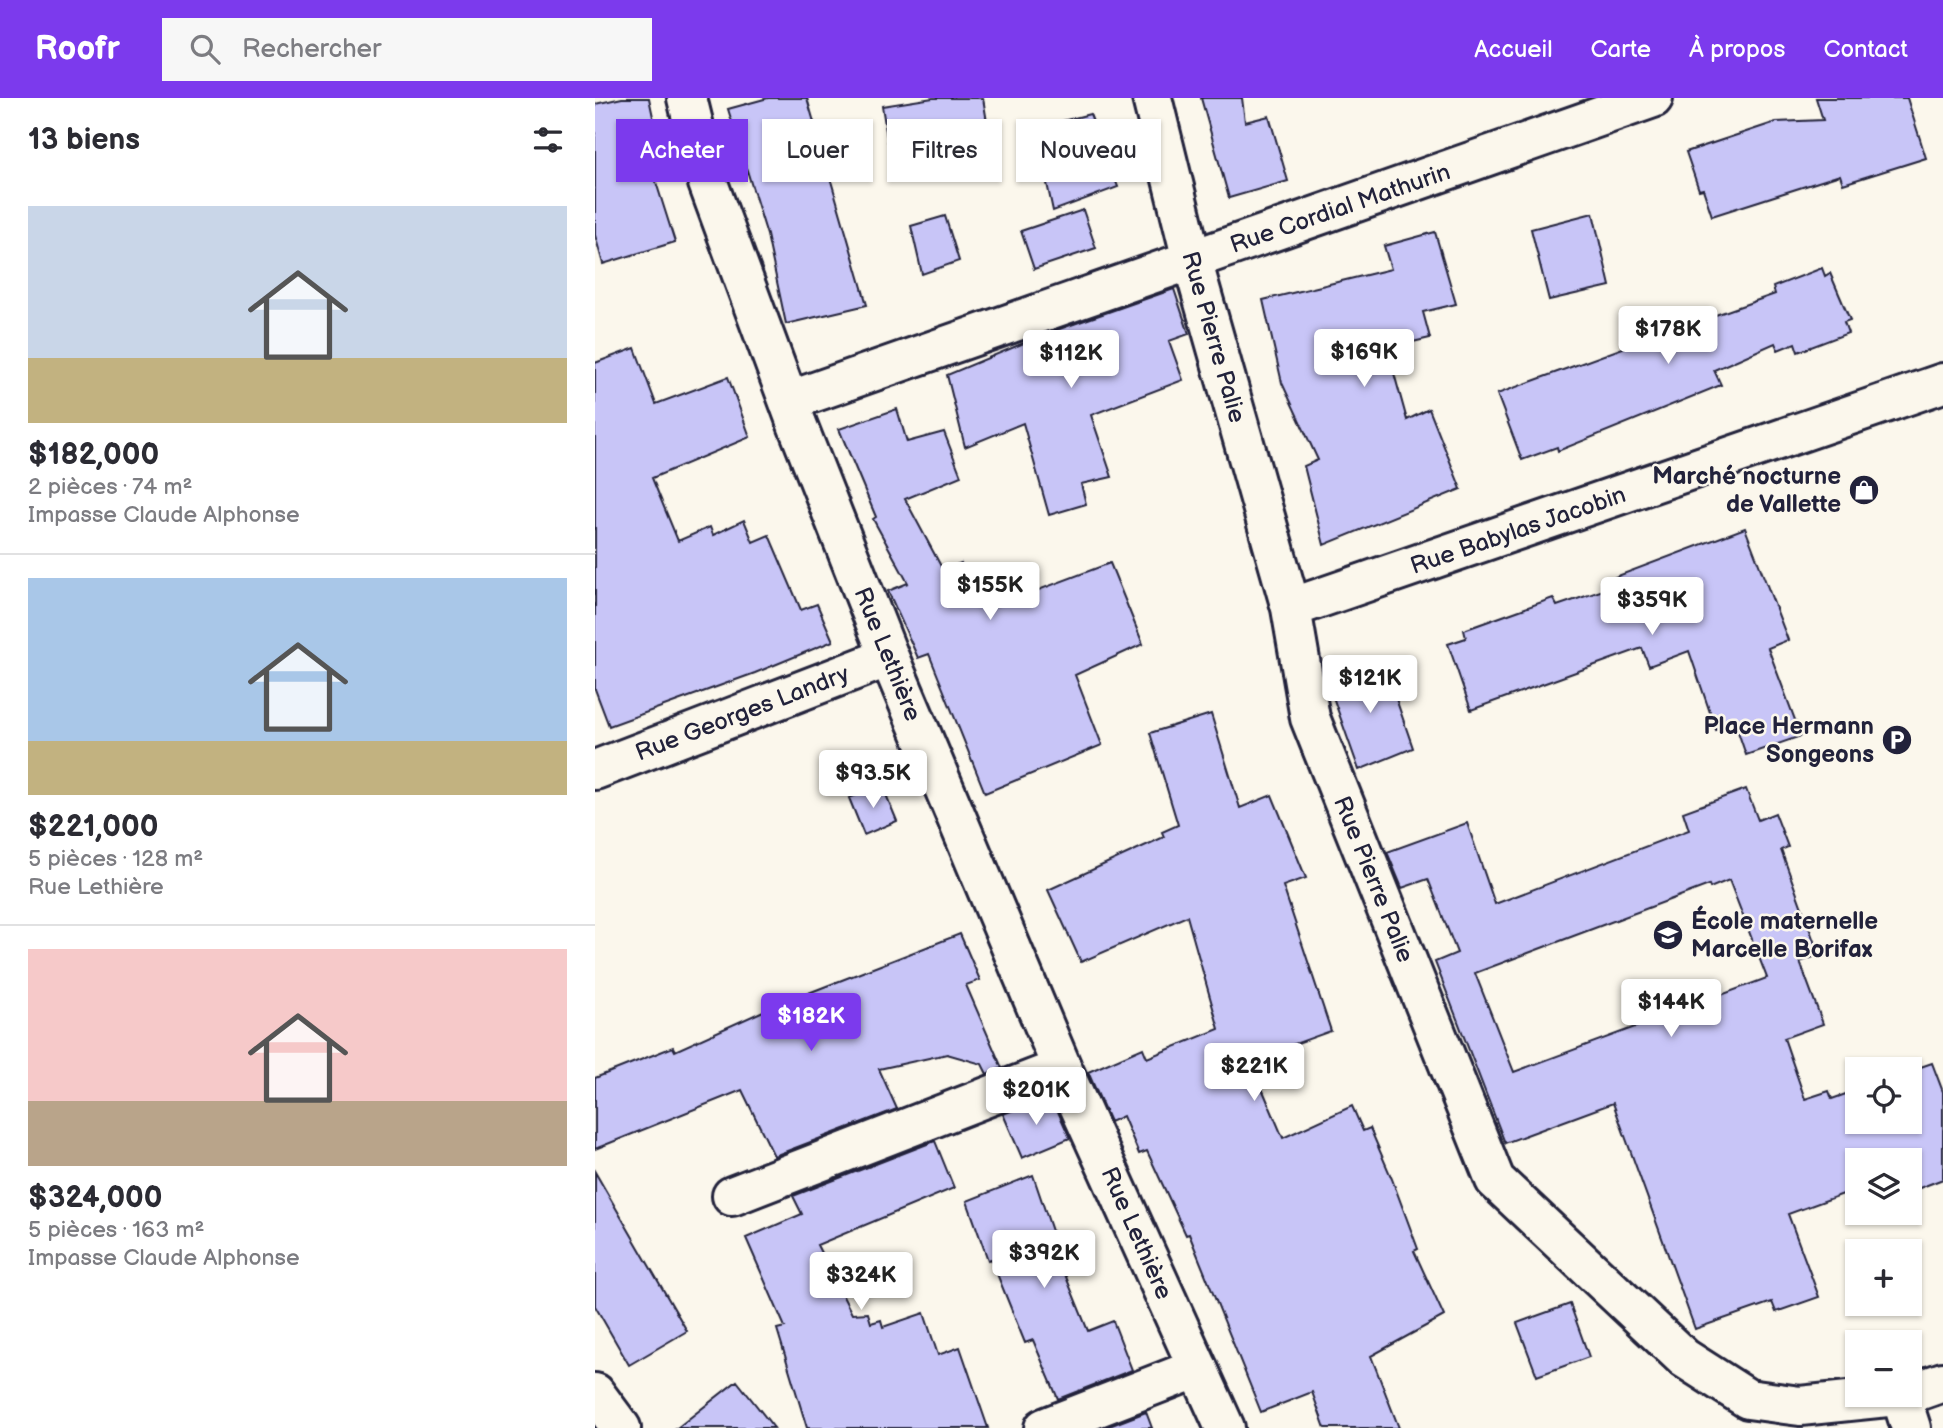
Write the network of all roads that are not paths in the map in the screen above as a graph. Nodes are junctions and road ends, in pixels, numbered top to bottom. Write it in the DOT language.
graph roads {
  1 [pos="687,98"];
  2 [pos="1152,98"];
  3 [pos="1653,98"];
  4 [pos="1192,260"];
  5 [pos="1943,383"];
  6 [pos="789,401"];
  7 [pos="1291,608"];
  8 [pos="889,656"];
  9 [pos="595,770"];
  10 [pos="1062,1068"];
  11 [pos="731,1196"];
  12 [pos="1198,1368"];
  13 [pos="1943,1382"];
  14 [pos="595,1392"];
  15 [pos="1922,1394"];
  16 [pos="1845,1405"];
  17 [pos="621,1428"];
  18 [pos="1044,1428"];
  19 [pos="1225,1428"];
  1 -- 6 [label="street, Rue Lethière"];
  2 -- 4 [label="street, Rue Pierre Palie"];
  3 -- 4 [label="street, Rue Cordial Mathurin"];
  4 -- 6 [label="street, Rue Cordial Mathurin"];
  4 -- 7 [label="street, Rue Pierre Palie"];
  5 -- 7 [label="street, Rue Babylas Jacobin"];
  6 -- 8 [label="street, Rue Lethière"];
  7 -- 16 [label="street, Rue Pierre Palie"];
  8 -- 9 [label="street, Rue Georges Landry"];
  8 -- 10 [label="street, Rue Lethière"];
  10 -- 11 [label="street"];
  10 -- 12 [label="street, Rue Lethière"];
  12 -- 18 [label="street"];
  12 -- 19 [label="street, Rue Lethière"];
  13 -- 15 [label="street, Rue Pierre Palie"];
  14 -- 17 [label="street"];
}
